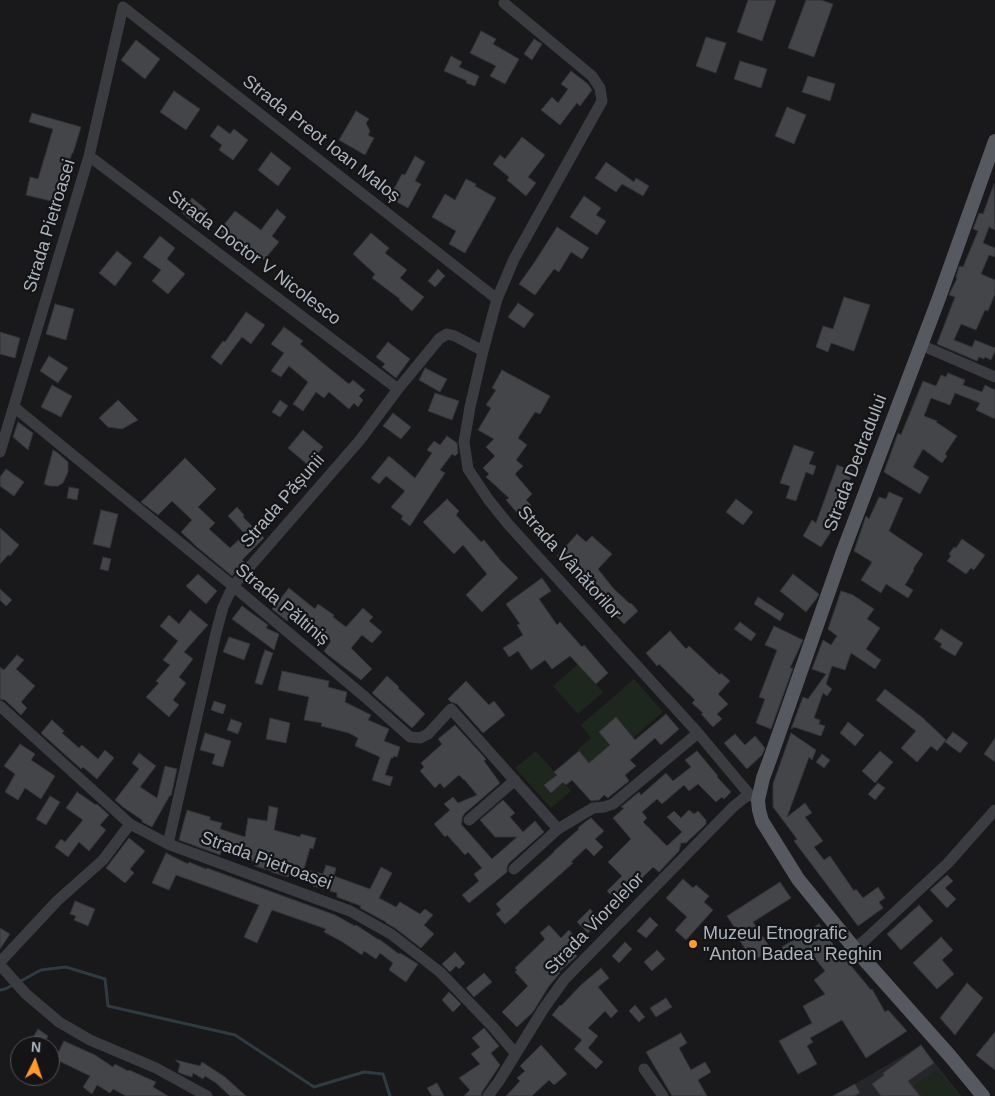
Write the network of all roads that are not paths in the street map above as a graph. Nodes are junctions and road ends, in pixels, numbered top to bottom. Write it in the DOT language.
graph roads {
  1 [pos="504,3"];
  2 [pos="123,7"];
  3 [pos="995,141"];
  4 [pos="89,156"];
  5 [pos="497,299"];
  6 [pos="921,345"];
  7 [pos="482,351"];
  8 [pos="995,377"];
  9 [pos="398,389"];
  10 [pos="14,407"];
  11 [pos="0,452"];
  12 [pos="232,586"];
  13 [pos="0,706"];
  14 [pos="698,734"];
  15 [pos="515,780"];
  16 [pos="754,797"];
  17 [pos="995,810"];
  18 [pos="469,820"];
  19 [pos="130,824"];
  20 [pos="558,830"];
  21 [pos="168,844"];
  22 [pos="514,869"];
  23 [pos="854,948"];
  24 [pos="2,967"];
  25 [pos="515,1054"];
  26 [pos="644,1069"];
  27 [pos="207,1096"];
  28 [pos="488,1096"];
  29 [pos="663,1096"];
  30 [pos="982,1096"];
  1 -- 5 [label="street, Strada Vânătorilor"];
  2 -- 4 [label="street, Strada Pietroasei"];
  2 -- 5 [label="street, Strada Preot Ioan Maloș"];
  3 -- 6 [label="main road, Strada Dedradului"];
  4 -- 9 [label="street, Strada Doctor V Nicolesco"];
  4 -- 10 [label="street, Strada Pietroasei"];
  5 -- 7 [label="street, Strada Vânătorilor"];
  6 -- 8 [label="street"];
  6 -- 16 [label="main road, Strada Dedradului"];
  7 -- 9 [label="street, Strada Pășunii"];
  7 -- 14 [label="street, Strada Vânătorilor"];
  9 -- 12 [label="street, Strada Pășunii"];
  10 -- 11 [label="street, Strada Pietroasei"];
  10 -- 12 [label="street, Strada Păltiniș"];
  12 -- 15 [label="street, Strada Păltiniș"];
  12 -- 21 [label="street, Strada Pășunii"];
  13 -- 19 [label="street, Strada Pietroasei"];
  14 -- 16 [label="street, Strada Vânătorilor"];
  14 -- 20 [label="street"];
  15 -- 18 [label="street"];
  15 -- 20 [label="street, Strada Păltiniș"];
  16 -- 23 [label="main road, Strada Vânătorilor"];
  16 -- 25 [label="street, Strada Viorelelor"];
  17 -- 23 [label="street"];
  19 -- 21 [label="street, Strada Pietroasei"];
  19 -- 24 [label="street"];
  20 -- 22 [label="street"];
  21 -- 25 [label="street, Strada Pietroasei"];
  23 -- 30 [label="main road, Strada Vânătorilor"];
  24 -- 27 [label="street"];
  25 -- 28 [label="street, Strada Viorelelor"];
  26 -- 29 [label="street"];
}
